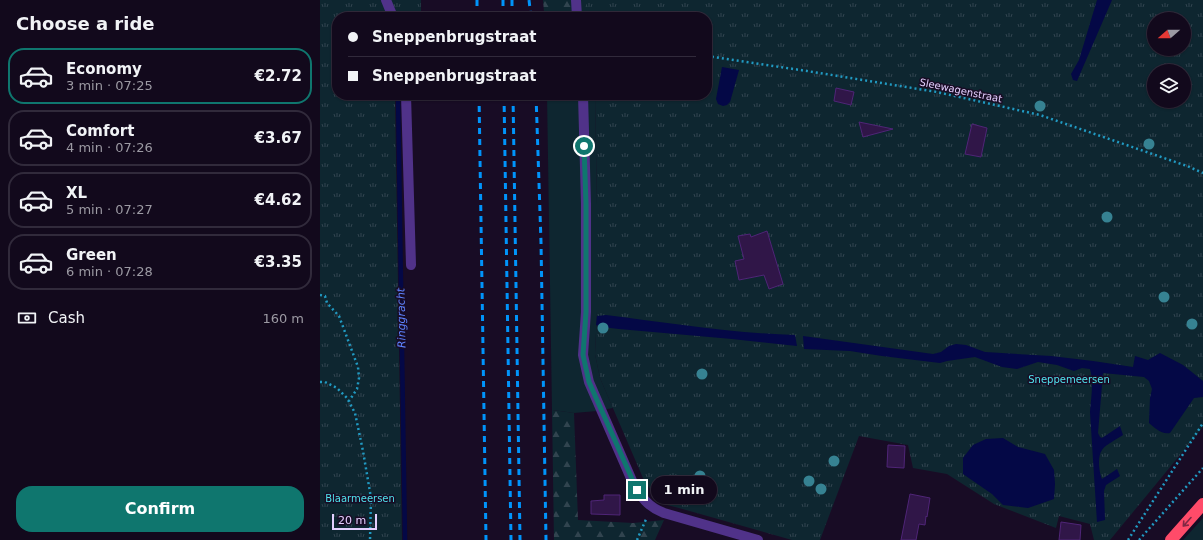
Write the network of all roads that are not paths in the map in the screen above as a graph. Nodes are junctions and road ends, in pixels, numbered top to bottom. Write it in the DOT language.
graph roads {
  1 [pos="386,0"];
  2 [pos="576,0"];
  3 [pos="391,12"];
  4 [pos="577,12"];
  5 [pos="406,100"];
  6 [pos="583,100"];
  7 [pos="411,265"];
  8 [pos="1203,504"];
  9 [pos="758,540"];
  10 [pos="1171,540"];
  1 -- 3 [label="street"];
  2 -- 4 [label="street"];
  5 -- 7 [label="street"];
  6 -- 9 [label="street"];
  8 -- 10 [label="highway, one-way"];
}
